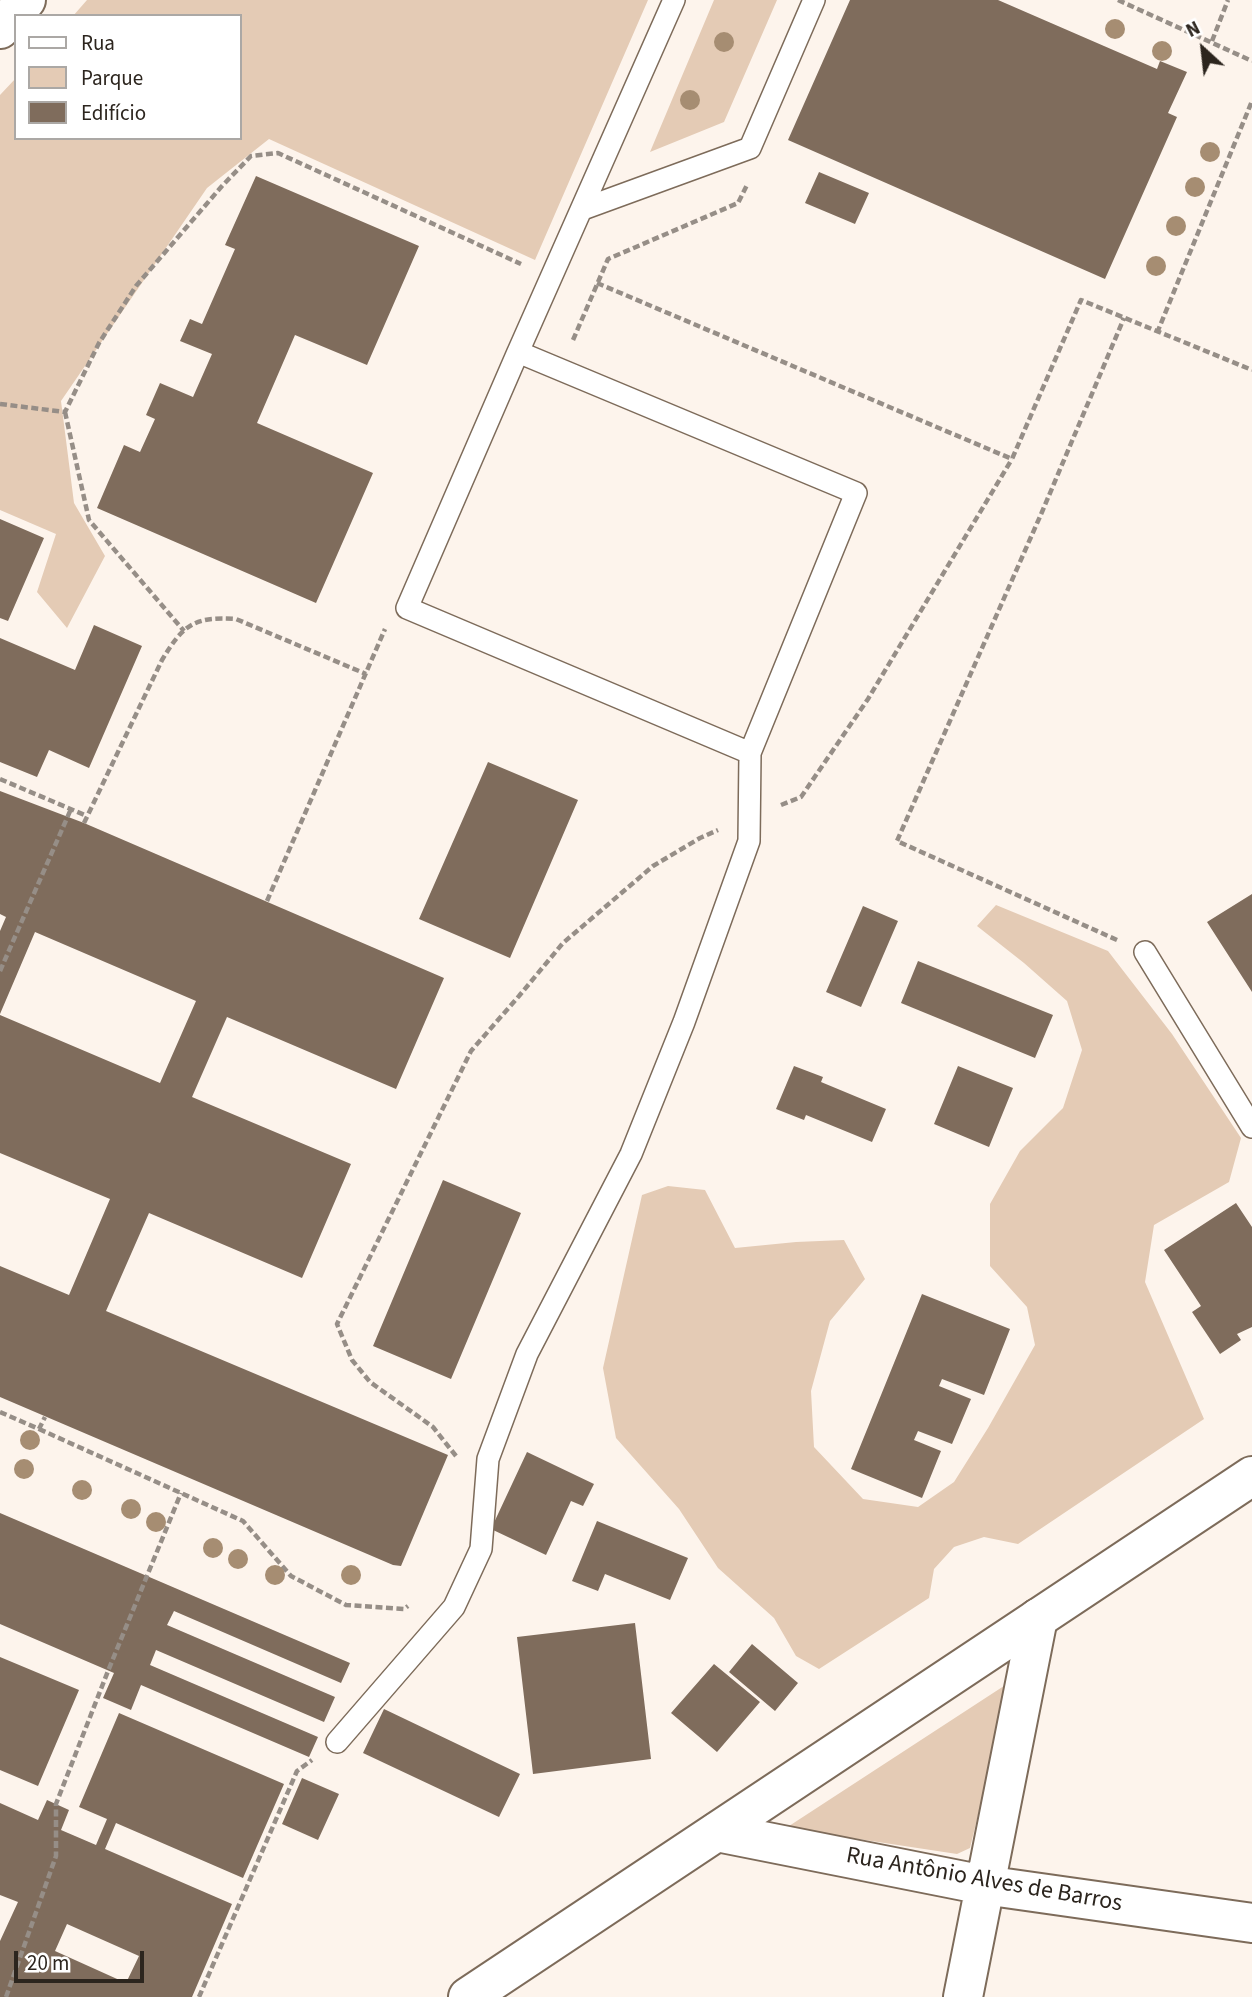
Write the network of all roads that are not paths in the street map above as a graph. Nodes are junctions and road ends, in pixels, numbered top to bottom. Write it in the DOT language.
graph roads {
  1 [pos="26,0"];
  2 [pos="674,0"];
  3 [pos="814,0"];
  4 [pos="0,29"];
  5 [pos="583,209"];
  6 [pos="518,352"];
  7 [pos="750,753"];
  8 [pos="1144,952"];
  9 [pos="1252,1127"];
  10 [pos="1252,1476"];
  11 [pos="1038,1618"];
  12 [pos="337,1742"];
  13 [pos="717,1832"];
  14 [pos="984,1885"];
  15 [pos="1252,1923"];
  16 [pos="468,1997"];
  17 [pos="963,1997"];
  1 -- 4 [label="street"];
  2 -- 5 [label="lane"];
  3 -- 5 [label="lane"];
  5 -- 6 [label="lane"];
  6 -- 7 [label="lane"];
  6 -- 7 [label="lane"];
  7 -- 12 [label="lane"];
  8 -- 9 [label="lane"];
  10 -- 11 [label="street"];
  11 -- 13 [label="street"];
  11 -- 14 [label="street"];
  13 -- 14 [label="street, Rua Antônio Alves de Barros"];
  13 -- 16 [label="street"];
  14 -- 15 [label="street, Rua Antônio Alves de Barros"];
  14 -- 17 [label="street"];
}
